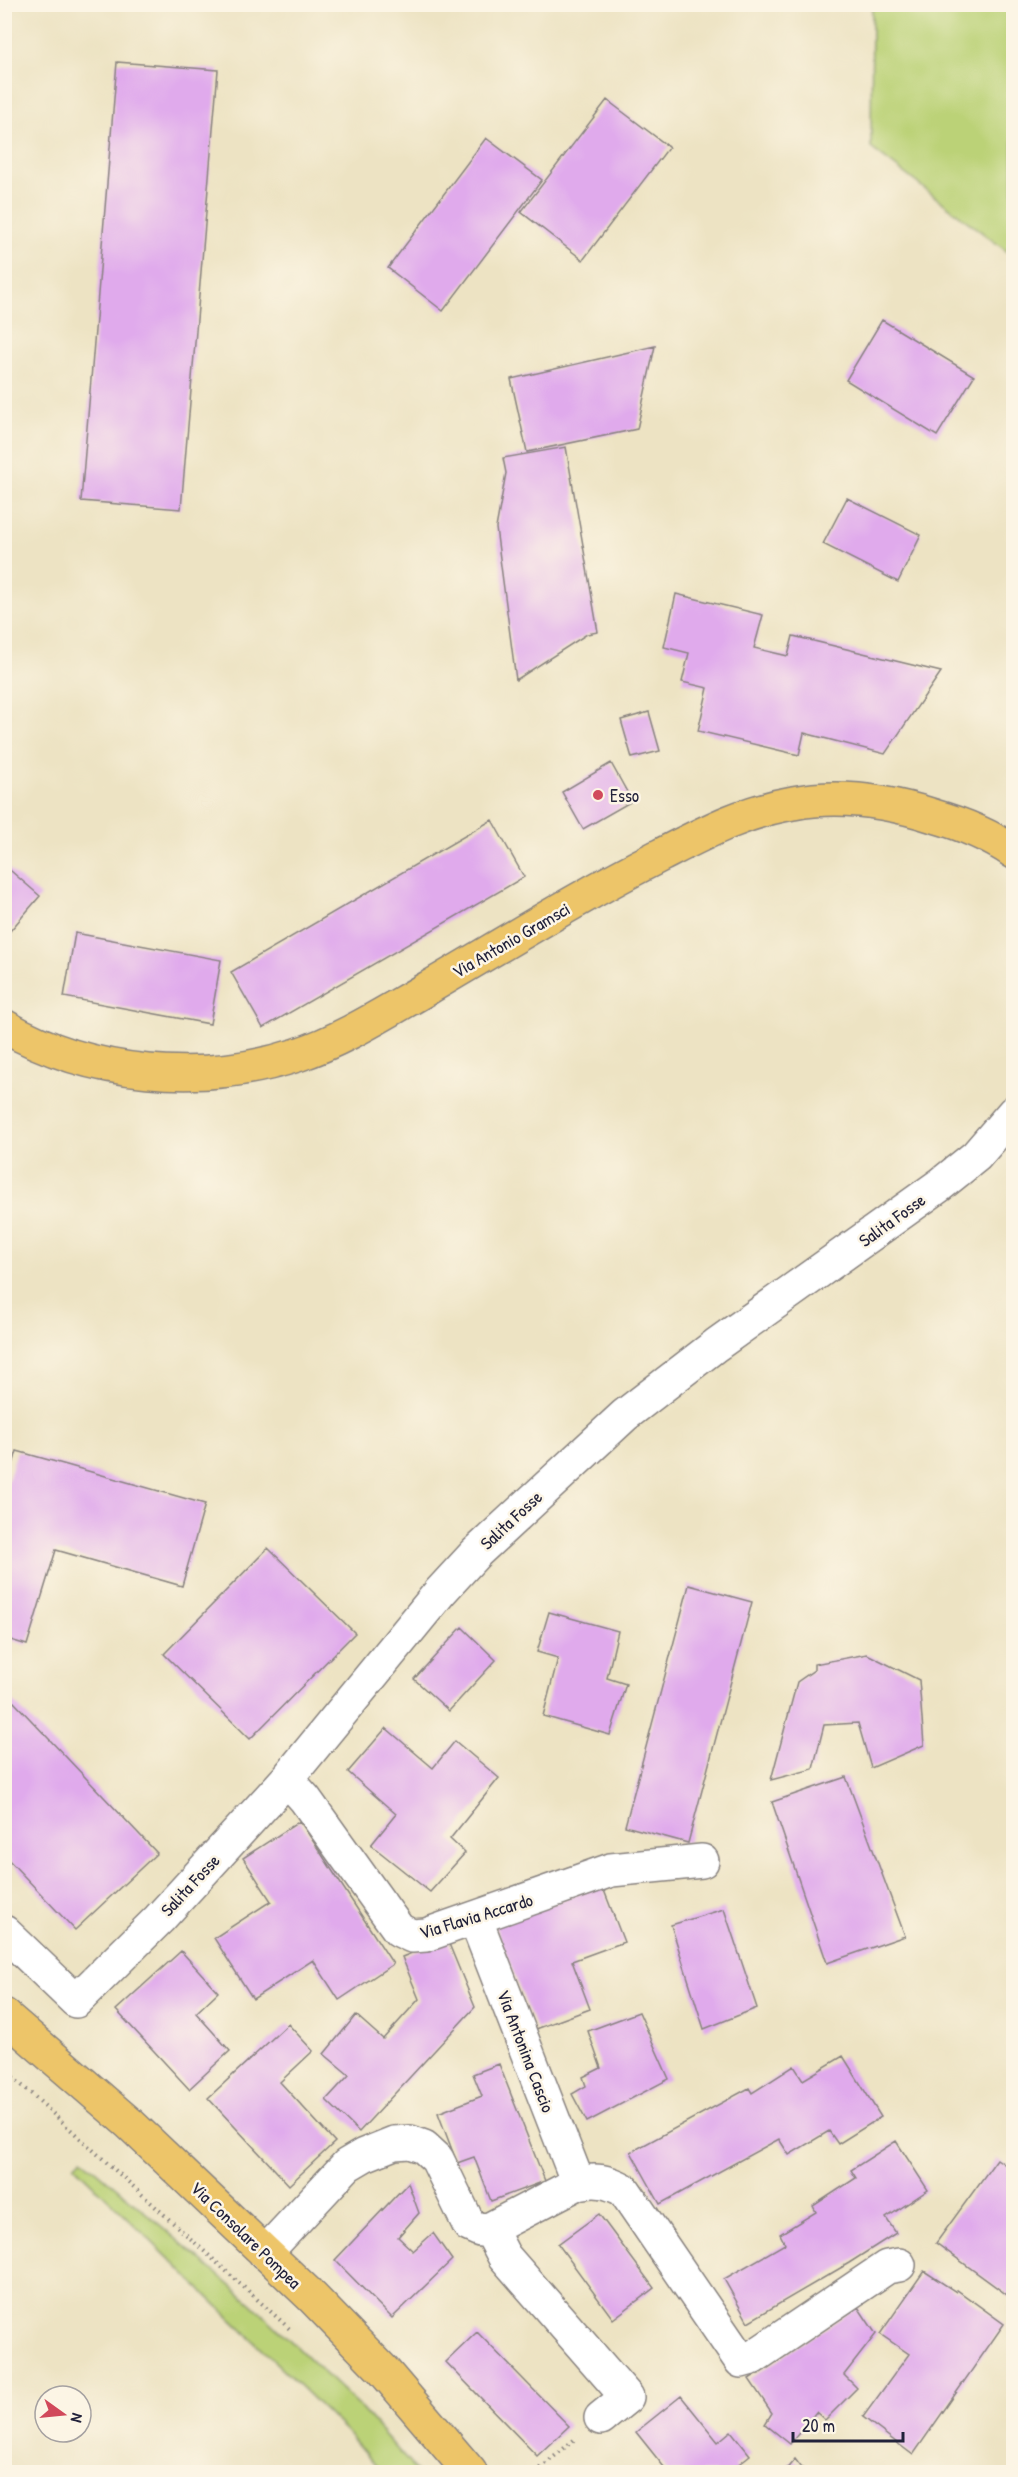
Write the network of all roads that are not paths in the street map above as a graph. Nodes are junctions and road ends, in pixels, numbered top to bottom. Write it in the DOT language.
graph roads {
  1 [pos="1014,852"];
  2 [pos="4,1026"];
  3 [pos="1014,1112"];
  4 [pos="287,1779"];
  5 [pos="702,1861"];
  6 [pos="475,1918"];
  7 [pos="4,1932"];
  8 [pos="4,2015"];
  9 [pos="578,2183"];
  10 [pos="490,2229"];
  11 [pos="265,2253"];
  12 [pos="899,2265"];
  13 [pos="601,2418"];
  14 [pos="470,2472"];
  1 -- 2 [label="main road, Via Antonio Gramsci"];
  3 -- 4 [label="street, Salita Fosse"];
  4 -- 6 [label="street, Via Flavia Accardo"];
  4 -- 7 [label="street, Salita Fosse"];
  5 -- 6 [label="street, Via Flavia Accardo"];
  6 -- 9 [label="street, Via Antonina Cascio"];
  8 -- 11 [label="main road, Via Consolare Pompea"];
  9 -- 10 [label="street"];
  9 -- 12 [label="street"];
  10 -- 11 [label="street"];
  10 -- 13 [label="street"];
  11 -- 14 [label="main road, Via Consolare Pompea"];
}
